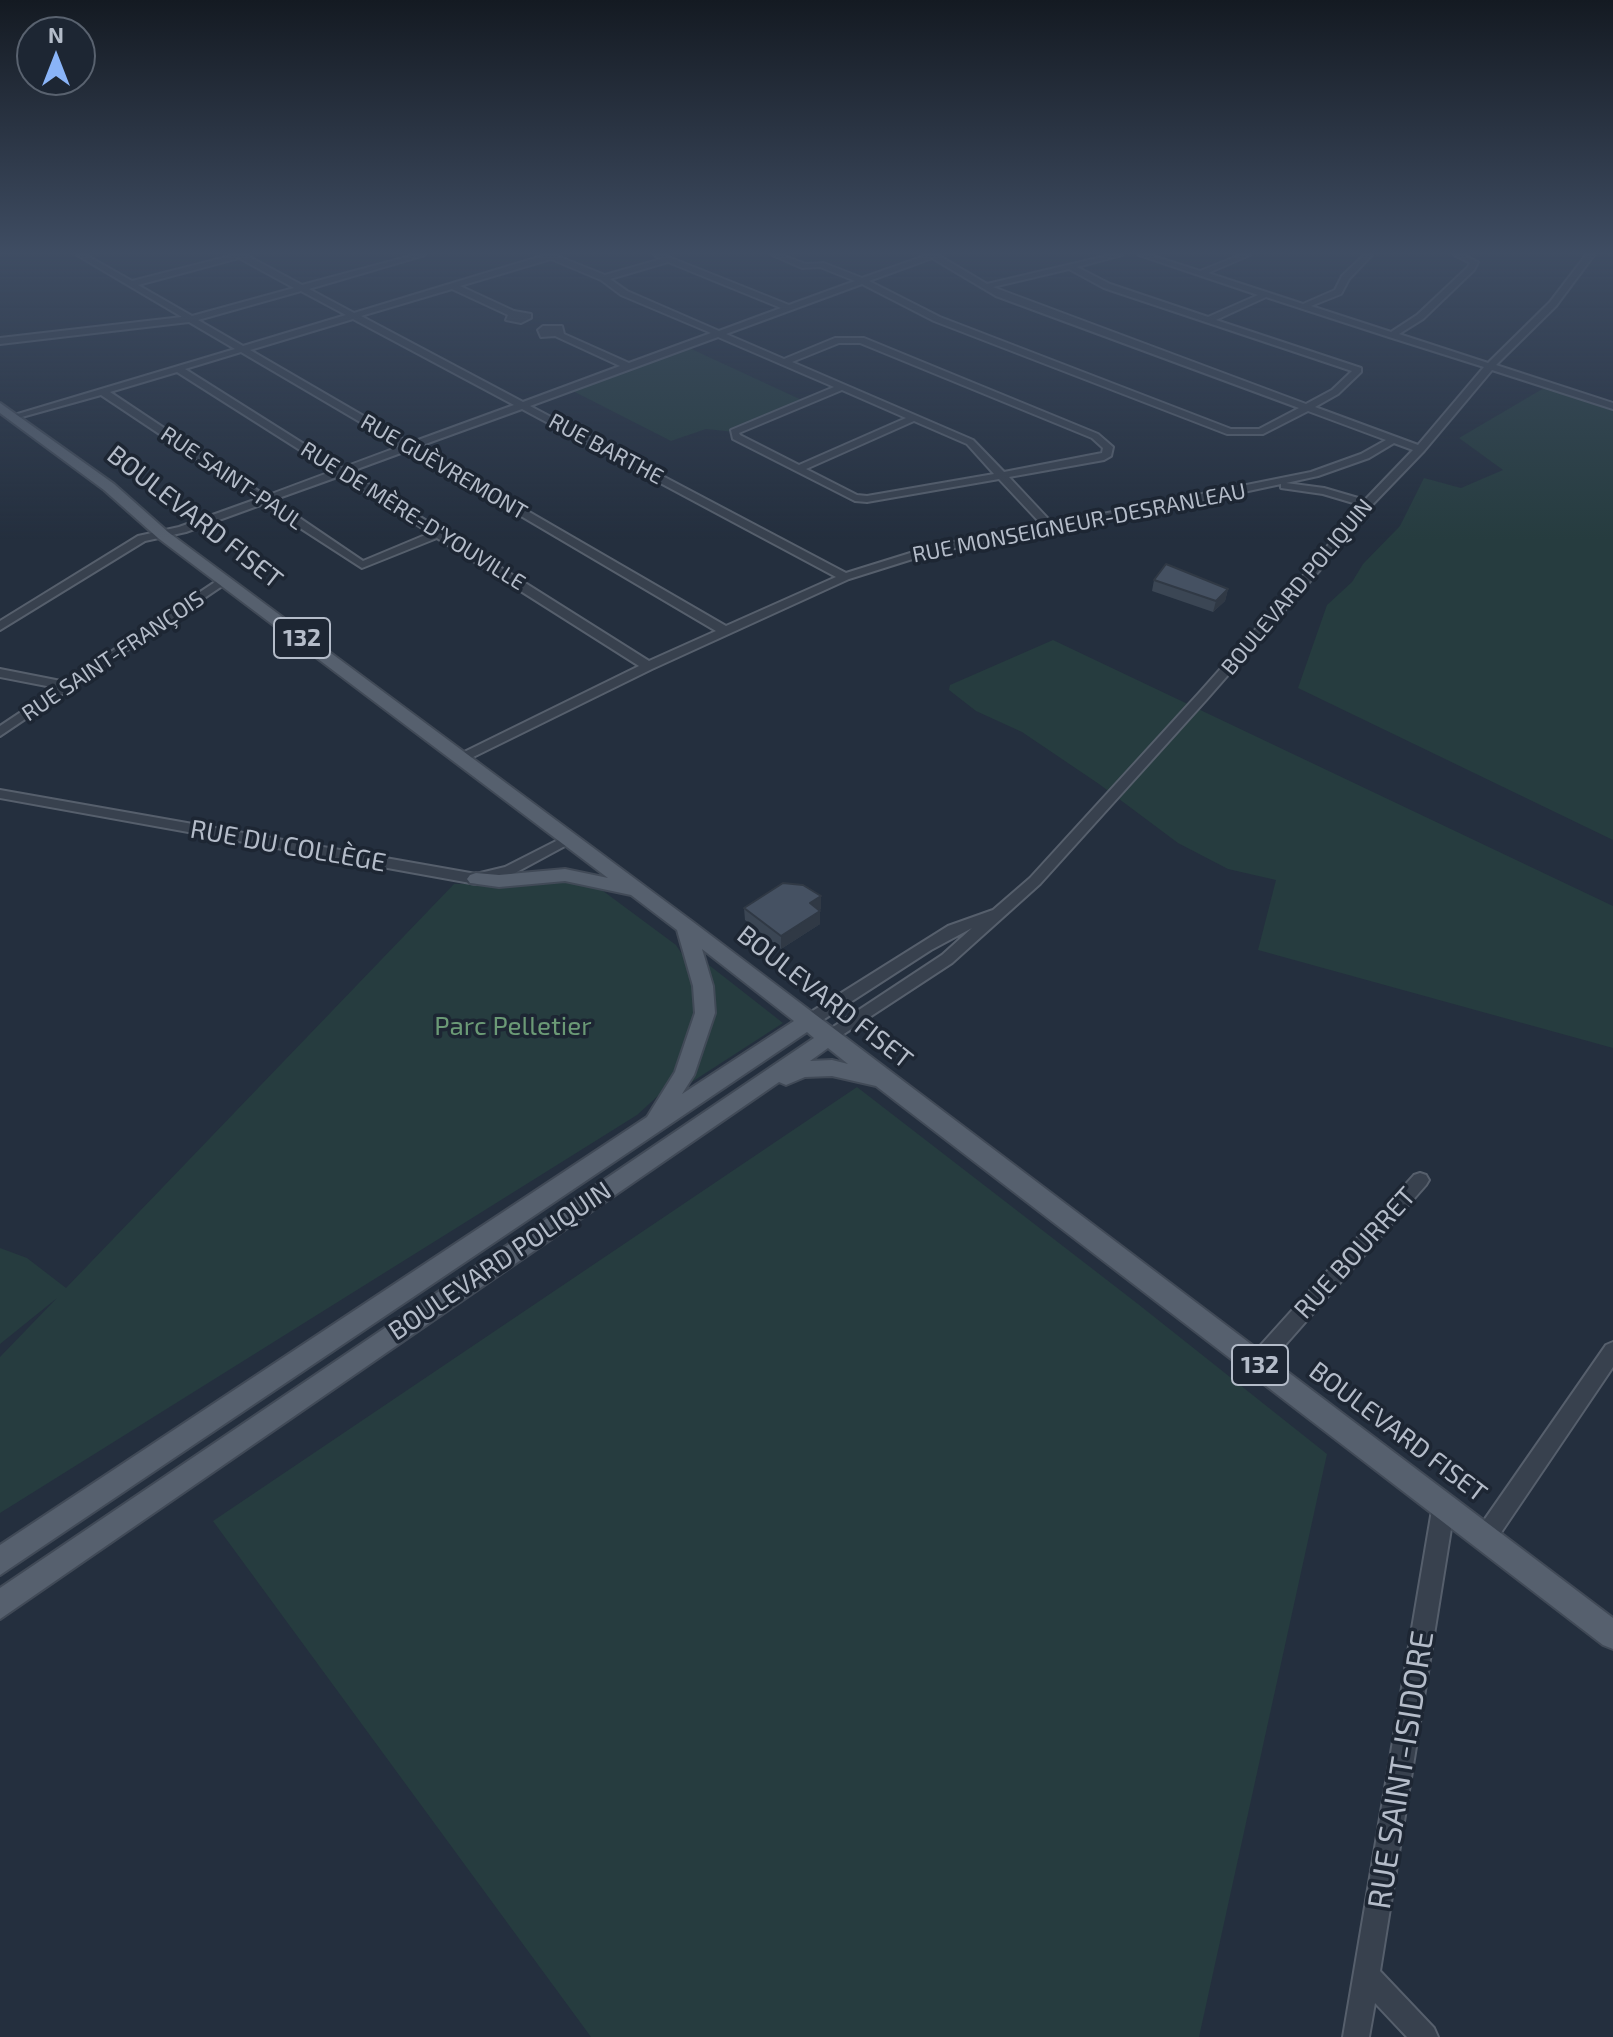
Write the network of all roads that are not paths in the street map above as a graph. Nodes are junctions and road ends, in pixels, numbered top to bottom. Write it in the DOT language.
graph roads {
  1 [pos="243,350"];
  2 [pos="419,350"];
  3 [pos="593,350"];
  4 [pos="675,350"];
  5 [pos="756,350"];
  6 [pos="813,350"];
  7 [pos="886,350"];
  8 [pos="1018,350"];
  9 [pos="1153,350"];
  10 [pos="1296,350"];
  11 [pos="1440,350"];
  12 [pos="1506,350"];
  13 [pos="784,362"];
  14 [pos="1490,366"];
  15 [pos="629,367"];
  16 [pos="177,368"];
  17 [pos="842,387"];
  18 [pos="102,391"];
  19 [pos="523,405"];
  20 [pos="1613,406"];
  21 [pos="0,407"];
  22 [pos="1308,408"];
  23 [pos="14,418"];
  24 [pos="914,418"];
  25 [pos="1394,439"];
  26 [pos="409,447"];
  27 [pos="1420,449"];
  28 [pos="798,469"];
  29 [pos="343,471"];
  30 [pos="1003,475"];
  31 [pos="1302,477"];
  32 [pos="1260,487"];
  33 [pos="1324,491"];
  34 [pos="265,500"];
  35 [pos="1371,500"];
  36 [pos="1051,528"];
  37 [pos="439,533"];
  38 [pos="163,535"];
  39 [pos="845,577"];
  40 [pos="225,580"];
  41 [pos="0,626"];
  42 [pos="725,631"];
  43 [pos="648,666"];
  44 [pos="0,673"];
  45 [pos="68,686"];
  46 [pos="0,718"];
  47 [pos="17,721"];
  48 [pos="0,732"];
  49 [pos="463,758"];
  50 [pos="0,794"];
  51 [pos="569,840"];
  52 [pos="476,879"];
  53 [pos="644,895"];
  54 [pos="998,913"];
  55 [pos="686,927"];
  56 [pos="809,1021"];
  57 [pos="830,1037"];
  58 [pos="884,1081"];
  59 [pos="739,1099"];
  60 [pos="652,1124"];
  61 [pos="1420,1180"];
  62 [pos="1257,1363"];
  63 [pos="1610,1364"];
  64 [pos="1444,1504"];
  65 [pos="1486,1536"];
  66 [pos="0,1561"];
  67 [pos="0,1605"];
  68 [pos="1613,1635"];
  69 [pos="1367,1976"];
  70 [pos="1356,2037"];
  71 [pos="1425,2037"];
  1 -- 16 [label="street"];
  1 -- 26 [label="street, RUE GUÈVREMONT"];
  2 -- 19 [label="street, RUE BARTHE"];
  3 -- 15 [label="street"];
  4 -- 15 [label="street"];
  5 -- 13 [label="street"];
  6 -- 13 [label="street"];
  7 -- 30 [label="street"];
  8 -- 22 [label="street"];
  9 -- 22 [label="street"];
  10 -- 22 [label="street"];
  11 -- 14 [label="street"];
  12 -- 14 [label="street, BOULEVARD POLIQUIN"];
  13 -- 17 [label="street"];
  14 -- 20 [label="street"];
  14 -- 27 [label="street, BOULEVARD POLIQUIN"];
  15 -- 19 [label="street"];
  16 -- 18 [label="street"];
  16 -- 29 [label="street, RUE DE MÈRE-D'YOUVILLE"];
  17 -- 24 [label="street"];
  17 -- 28 [label="street"];
  18 -- 23 [label="street"];
  18 -- 34 [label="street, RUE SAINT-PAUL"];
  19 -- 26 [label="street"];
  19 -- 39 [label="street, RUE BARTHE"];
  21 -- 23 [label="main road, BOULEVARD FISET / 132"];
  22 -- 25 [label="street"];
  23 -- 38 [label="main road, BOULEVARD FISET / 132"];
  24 -- 28 [label="street"];
  24 -- 30 [label="street"];
  25 -- 27 [label="street"];
  25 -- 31 [label="street, RUE MONSEIGNEUR-DESRANLEAU"];
  26 -- 29 [label="street"];
  26 -- 42 [label="street, RUE GUÈVREMONT"];
  27 -- 35 [label="street, BOULEVARD POLIQUIN"];
  28 -- 30 [label="street"];
  29 -- 34 [label="street"];
  29 -- 37 [label="street, RUE DE MÈRE-D'YOUVILLE"];
  30 -- 36 [label="street"];
  31 -- 32 [label="street, RUE MONSEIGNEUR-DESRANLEAU"];
  31 -- 33 [label="street"];
  31 -- 35 [label="street"];
  32 -- 33 [label="street"];
  32 -- 36 [label="street, RUE MONSEIGNEUR-DESRANLEAU"];
  33 -- 35 [label="street"];
  34 -- 37 [label="street, RUE SAINT-PAUL"];
  34 -- 38 [label="street"];
  35 -- 54 [label="street, BOULEVARD POLIQUIN"];
  36 -- 39 [label="street, RUE MONSEIGNEUR-DESRANLEAU"];
  37 -- 43 [label="street, RUE DE MÈRE-D'YOUVILLE"];
  38 -- 40 [label="main road, BOULEVARD FISET / 132"];
  38 -- 41 [label="street"];
  39 -- 42 [label="street, RUE MONSEIGNEUR-DESRANLEAU"];
  40 -- 45 [label="street, RUE SAINT-FRANÇOIS"];
  40 -- 49 [label="main road, BOULEVARD FISET / 132"];
  42 -- 43 [label="street, RUE MONSEIGNEUR-DESRANLEAU"];
  43 -- 49 [label="street, RUE MONSEIGNEUR-DESRANLEAU"];
  44 -- 45 [label="street"];
  45 -- 47 [label="street, RUE SAINT-FRANÇOIS"];
  46 -- 47 [label="street"];
  47 -- 48 [label="street, RUE SAINT-FRANÇOIS"];
  49 -- 51 [label="main road, BOULEVARD FISET / 132"];
  50 -- 52 [label="street, RUE DU COLLÈGE"];
  51 -- 52 [label="street, RUE DU COLLÈGE"];
  51 -- 53 [label="main road, BOULEVARD FISET / 132"];
  52 -- 53 [label="main road"];
  53 -- 55 [label="main road, BOULEVARD FISET / 132"];
  54 -- 56 [label="street, BOULEVARD POLIQUIN"];
  54 -- 57 [label="street, BOULEVARD POLIQUIN"];
  55 -- 56 [label="main road, BOULEVARD FISET / 132"];
  55 -- 60 [label="main road"];
  56 -- 57 [label="main road, BOULEVARD FISET / 132"];
  56 -- 60 [label="main road, BOULEVARD POLIQUIN"];
  57 -- 58 [label="main road, BOULEVARD FISET / 132"];
  57 -- 59 [label="main road, BOULEVARD POLIQUIN"];
  58 -- 59 [label="main road"];
  58 -- 62 [label="main road, BOULEVARD FISET / 132"];
  59 -- 67 [label="main road, BOULEVARD POLIQUIN"];
  60 -- 66 [label="main road, BOULEVARD POLIQUIN"];
  61 -- 62 [label="street, RUE BOURRET"];
  62 -- 64 [label="main road, BOULEVARD FISET / 132"];
  63 -- 65 [label="street"];
  64 -- 65 [label="main road, BOULEVARD FISET / 132"];
  64 -- 69 [label="street, RUE SAINT-ISIDORE"];
  65 -- 68 [label="main road, BOULEVARD FISET / 132"];
  69 -- 70 [label="street, RUE SAINT-ISIDORE"];
  69 -- 71 [label="street"];
}
